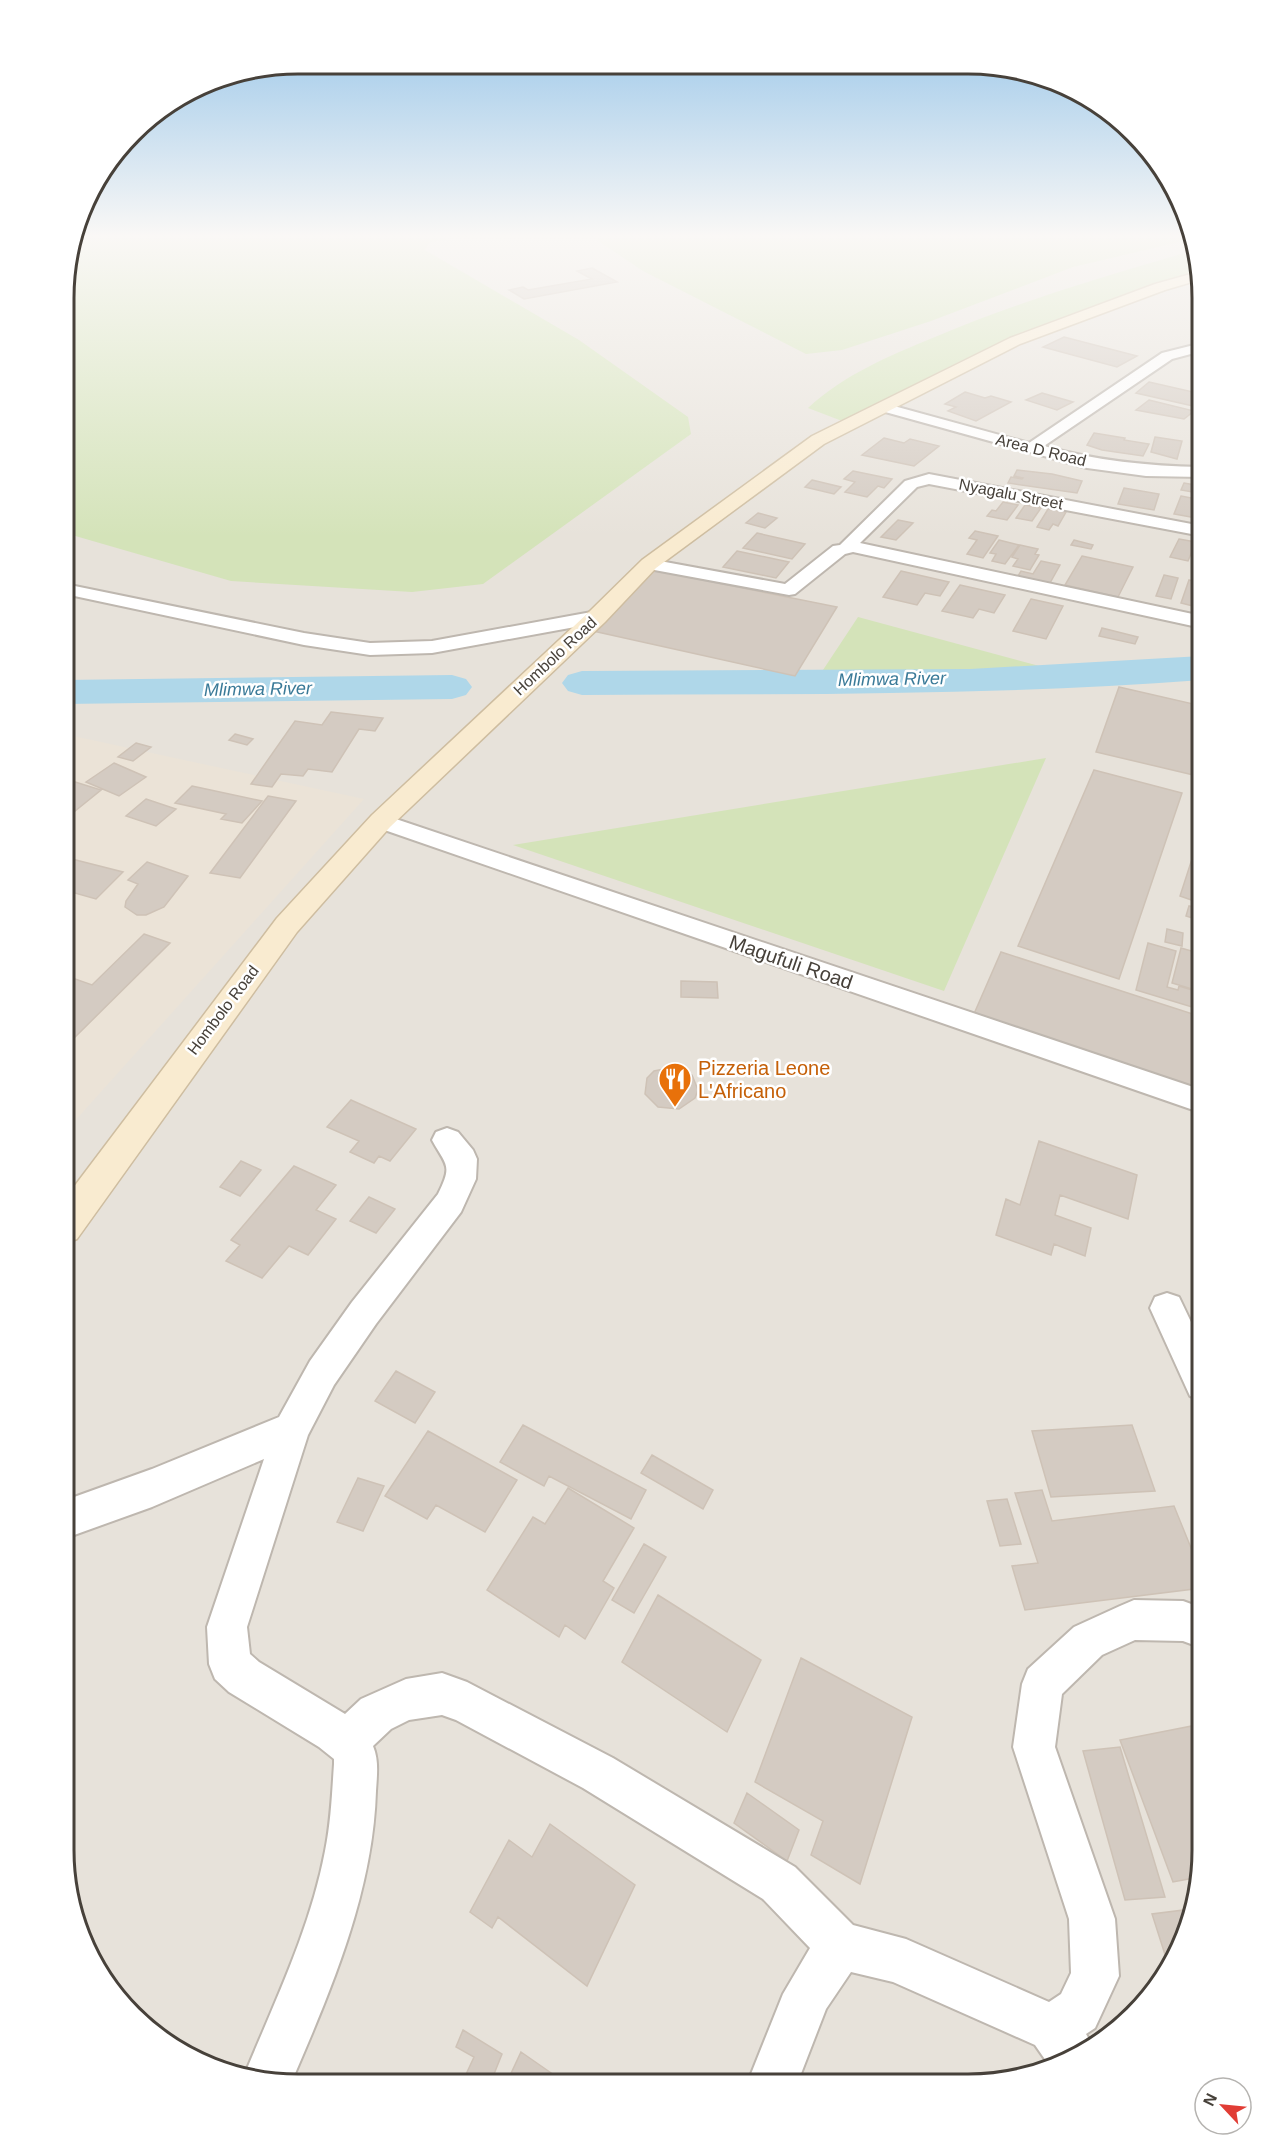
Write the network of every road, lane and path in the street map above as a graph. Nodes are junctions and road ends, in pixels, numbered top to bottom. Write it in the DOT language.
graph roads {
  1 [pos="1029,336"];
  2 [pos="1192,348"];
  3 [pos="883,407"];
  4 [pos="1030,449"];
  5 [pos="1192,472"];
  6 [pos="1192,529"];
  7 [pos="846,548"];
  8 [pos="649,564"];
  9 [pos="74,592"];
  10 [pos="86,595"];
  11 [pos="74,600"];
  12 [pos="597,617"];
  13 [pos="1192,620"];
  14 [pos="381,821"];
  15 [pos="1192,1099"];
  16 [pos="447,1140"];
  17 [pos="74,1213"];
  18 [pos="1167,1308"];
  19 [pos="1192,1362"];
  20 [pos="292,1429"];
  21 [pos="74,1516"];
  22 [pos="1192,1624"];
  23 [pos="347,1742"];
  24 [pos="842,1947"];
  25 [pos="1062,2042"];
  26 [pos="270,2073"];
  27 [pos="776,2074"];
  1 -- 3 [label="street, Hombolo Road"];
  2 -- 4 [label="street"];
  3 -- 4 [label="street, Area D Road"];
  3 -- 8 [label="street, Hombolo Road"];
  4 -- 5 [label="street, Area D Road"];
  6 -- 7 [label="street, Nyagalu Street"];
  7 -- 8 [label="street, Nyagalu Street"];
  7 -- 13 [label="street"];
  8 -- 12 [label="street, Hombolo Road"];
  9 -- 10 [label="street"];
  10 -- 11 [label="street"];
  10 -- 12 [label="street"];
  12 -- 14 [label="street, Hombolo Road"];
  14 -- 15 [label="street, Magufuli Road"];
  14 -- 17 [label="street, Hombolo Road"];
  16 -- 20 [label="street"];
  18 -- 19 [label="street"];
  20 -- 21 [label="street"];
  20 -- 23 [label="street"];
  22 -- 25 [label="street"];
  23 -- 24 [label="street"];
  23 -- 26 [label="street"];
  24 -- 25 [label="street"];
  24 -- 27 [label="street"];
}
